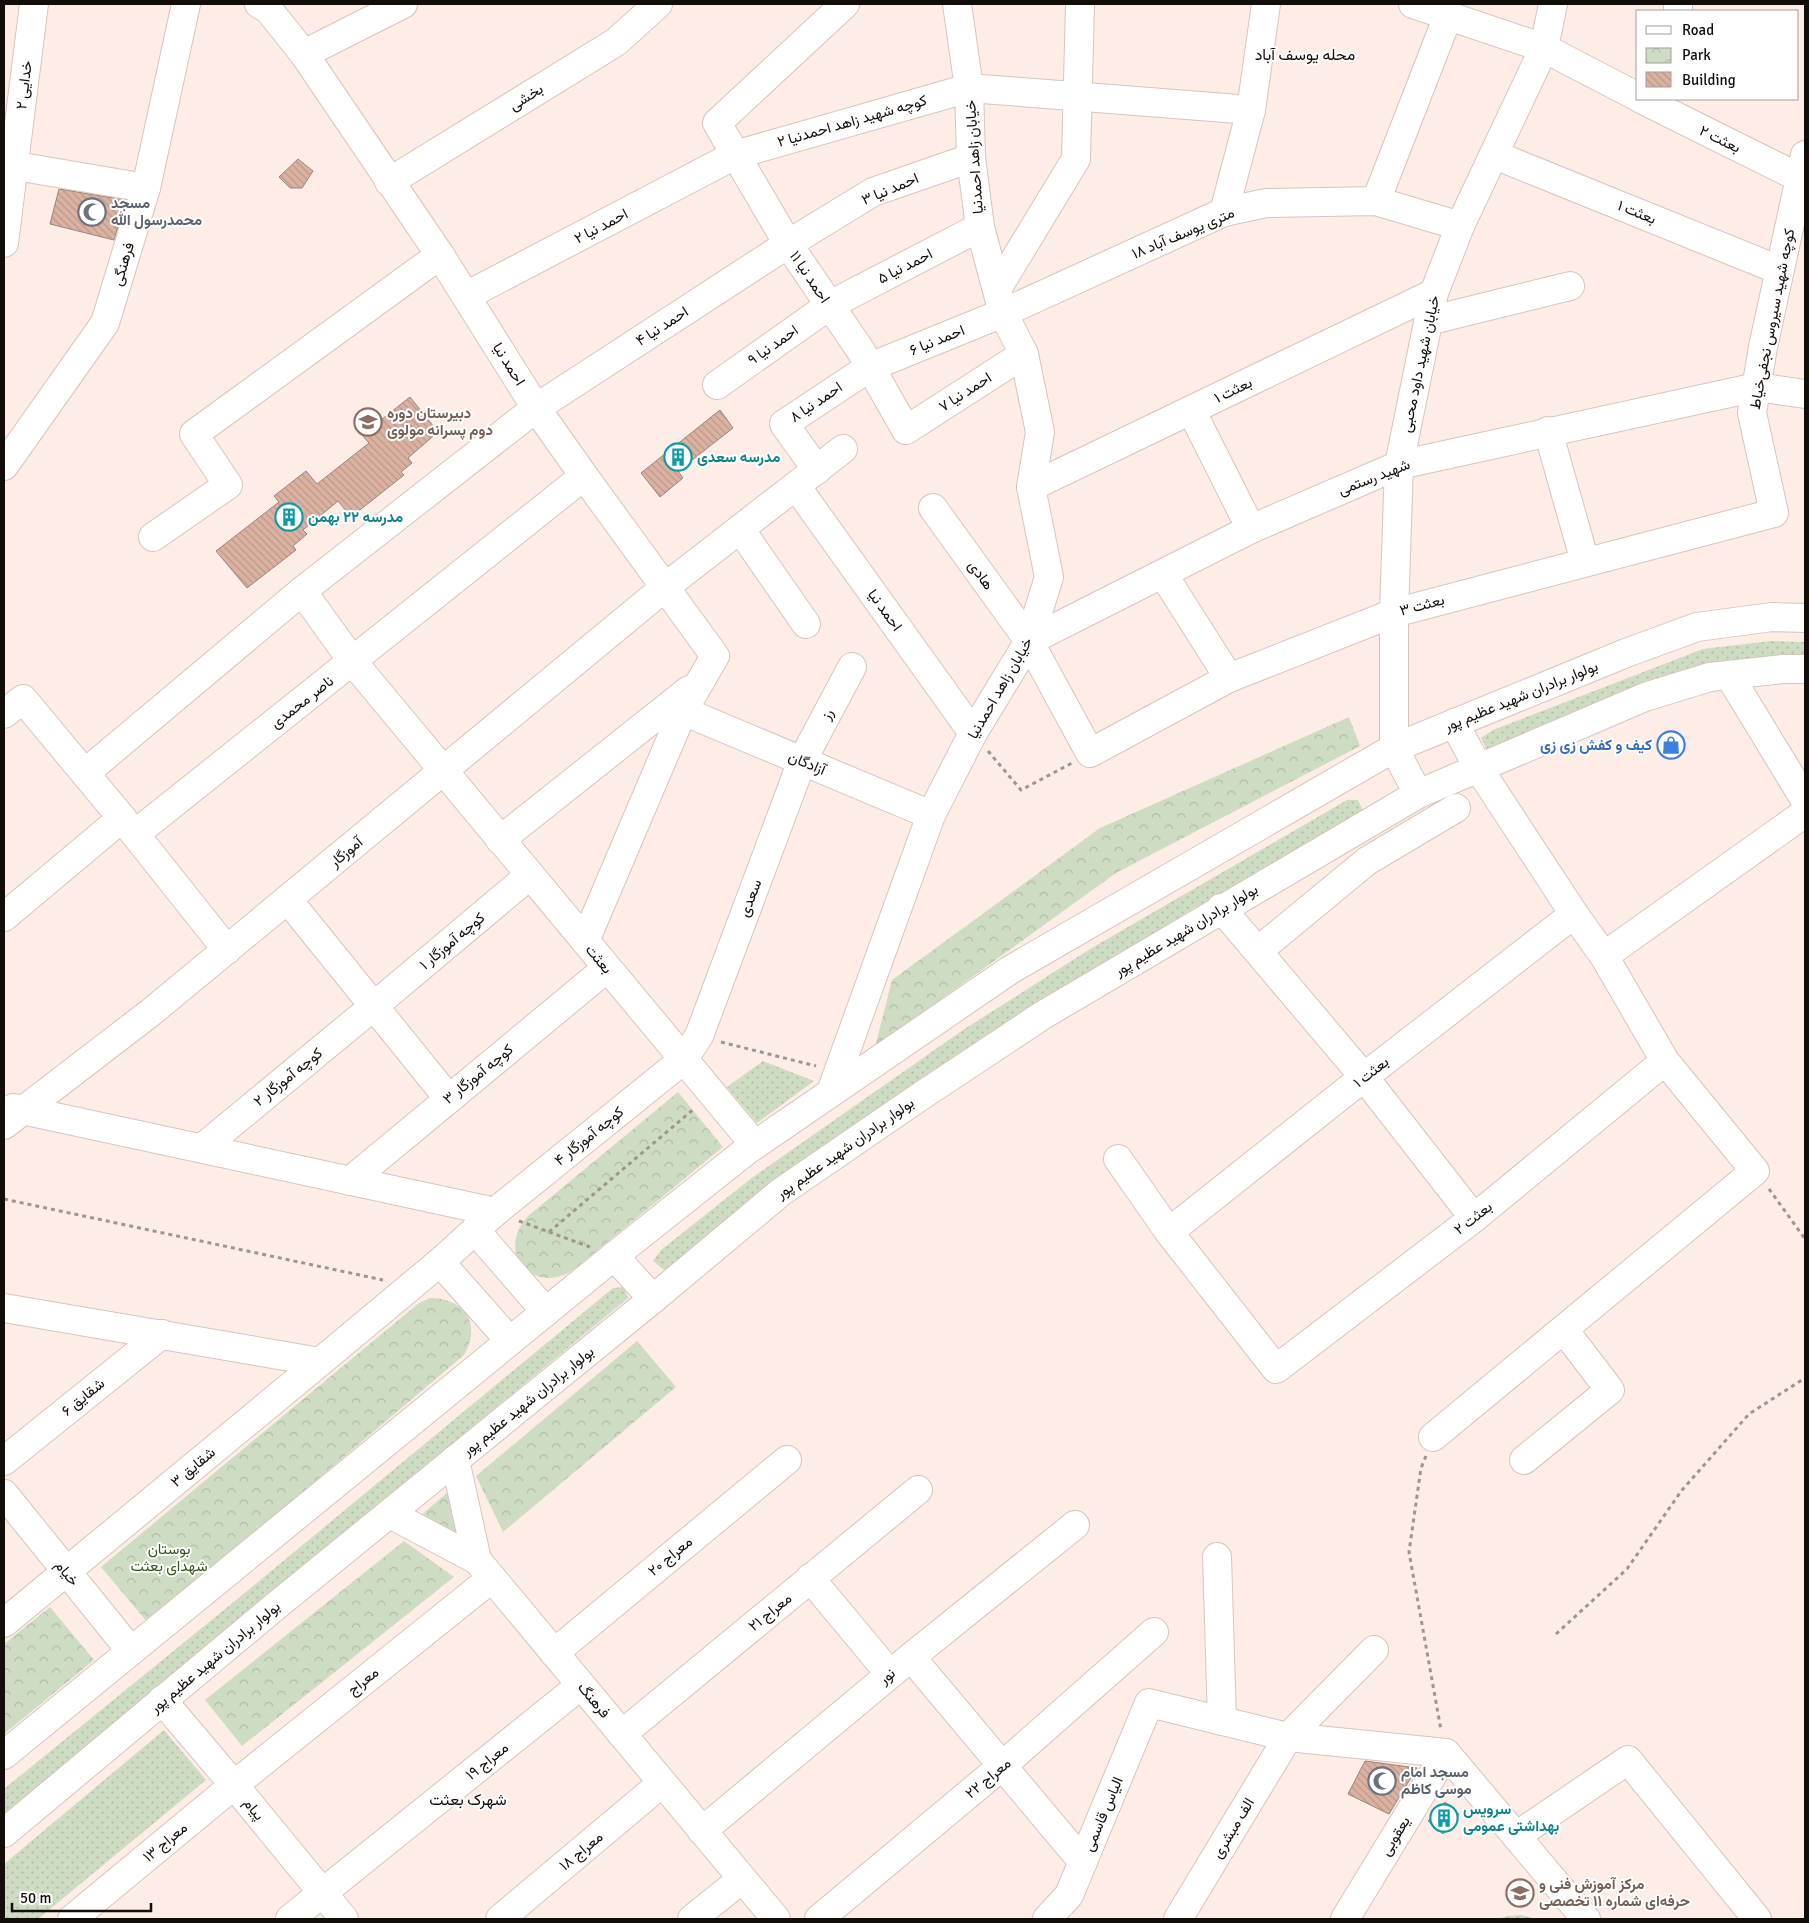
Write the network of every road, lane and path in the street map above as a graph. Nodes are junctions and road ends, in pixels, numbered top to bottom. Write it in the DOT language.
graph roads {
  1 [pos="34,4"];
  2 [pos="186,4"];
  3 [pos="258,4"];
  4 [pos="403,4"];
  5 [pos="658,4"];
  6 [pos="845,4"];
  7 [pos="957,4"];
  8 [pos="1080,4"];
  9 [pos="1266,4"];
  10 [pos="1416,4"];
  11 [pos="1554,4"];
  12 [pos="1448,16"];
  13 [pos="1544,48"];
  14 [pos="304,54"];
  15 [pos="969,88"];
  16 [pos="1079,96"];
  17 [pos="1636,96"];
  18 [pos="1647,100"];
  19 [pos="1670,106"];
  20 [pos="1251,110"];
  21 [pos="735,155"];
  22 [pos="1495,155"];
  23 [pos="971,158"];
  24 [pos="9,165"];
  25 [pos="1804,170"];
  26 [pos="389,182"];
  27 [pos="146,188"];
  28 [pos="1376,200"];
  29 [pos="1224,212"];
  30 [pos="1460,226"];
  31 [pos="980,228"];
  32 [pos="4,243"];
  33 [pos="788,244"];
  34 [pos="440,255"];
  35 [pos="1779,270"];
  36 [pos="1570,286"];
  37 [pos="1434,293"];
  38 [pos="466,296"];
  39 [pos="1000,301"];
  40 [pos="830,305"];
  41 [pos="1428,321"];
  42 [pos="1024,354"];
  43 [pos="870,367"];
  44 [pos="717,386"];
  45 [pos="1757,387"];
  46 [pos="1805,394"];
  47 [pos="536,408"];
  48 [pos="1191,410"];
  49 [pos="906,430"];
  50 [pos="1548,431"];
  51 [pos="843,449"];
  52 [pos="1399,464"];
  53 [pos="4,466"];
  54 [pos="584,476"];
  55 [pos="806,478"];
  56 [pos="1031,487"];
  57 [pos="933,508"];
  58 [pos="1774,512"];
  59 [pos="740,529"];
  60 [pos="1251,529"];
  61 [pos="154,537"];
  62 [pos="1584,562"];
  63 [pos="1163,574"];
  64 [pos="664,588"];
  65 [pos="302,591"];
  66 [pos="1394,613"];
  67 [pos="1805,618"];
  68 [pos="806,624"];
  69 [pos="1029,641"];
  70 [pos="353,662"];
  71 [pos="852,667"];
  72 [pos="1805,669"];
  73 [pos="1729,675"];
  74 [pos="1229,678"];
  75 [pos="700,682"];
  76 [pos="13,706"];
  77 [pos="683,711"];
  78 [pos="1454,723"];
  79 [pos="974,733"];
  80 [pos="1394,748"];
  81 [pos="1090,753"];
  82 [pos="802,761"];
  83 [pos="1478,769"];
  84 [pos="444,772"];
  85 [pos="84,773"];
  86 [pos="1418,794"];
  87 [pos="1805,800"];
  88 [pos="1456,808"];
  89 [pos="1805,813"];
  90 [pos="931,815"];
  91 [pos="129,826"];
  92 [pos="500,840"];
  93 [pos="530,876"];
  94 [pos="288,900"];
  95 [pos="1221,908"];
  96 [pos="1574,914"];
  97 [pos="4,917"];
  98 [pos="585,941"];
  99 [pos="227,950"];
  100 [pos="1258,951"];
  101 [pos="1604,956"];
  102 [pos="607,968"];
  103 [pos="374,1006"];
  104 [pos="699,1036"];
  105 [pos="683,1060"];
  106 [pos="1665,1061"];
  107 [pos="1364,1077"];
  108 [pos="835,1082"];
  109 [pos="448,1099"];
  110 [pos="696,1106"];
  111 [pos="10,1114"];
  112 [pos="754,1145"];
  113 [pos="202,1148"];
  114 [pos="1118,1158"];
  115 [pos="1755,1171"];
  116 [pos="350,1181"];
  117 [pos="4,1199"];
  118 [pos="495,1212"];
  119 [pos="1474,1218"];
  120 [pos="475,1230"];
  121 [pos="549,1232"];
  122 [pos="1169,1232"];
  123 [pos="1805,1239"];
  124 [pos="614,1256"];
  125 [pos="440,1262"];
  126 [pos="410,1286"];
  127 [pos="653,1299"];
  128 [pos="4,1308"];
  129 [pos="546,1312"];
  130 [pos="1564,1330"];
  131 [pos="162,1334"];
  132 [pos="510,1341"];
  133 [pos="320,1362"];
  134 [pos="1805,1378"];
  135 [pos="1433,1437"];
  136 [pos="456,1460"];
  137 [pos="787,1460"];
  138 [pos="1524,1460"];
  139 [pos="4,1461"];
  140 [pos="918,1490"];
  141 [pos="4,1494"];
  142 [pos="390,1514"];
  143 [pos="1075,1525"];
  144 [pos="1217,1557"];
  145 [pos="484,1569"];
  146 [pos="66,1572"];
  147 [pos="810,1578"];
  148 [pos="4,1623"];
  149 [pos="1154,1632"];
  150 [pos="1556,1634"];
  151 [pos="1374,1650"];
  152 [pos="131,1651"];
  153 [pos="554,1653"];
  154 [pos="911,1657"];
  155 [pos="890,1674"];
  156 [pos="581,1685"];
  157 [pos="162,1700"];
  158 [pos="1222,1721"];
  159 [pos="622,1734"];
  160 [pos="1288,1737"];
  161 [pos="1446,1753"];
  162 [pos="4,1755"];
  163 [pos="1002,1766"];
  164 [pos="662,1783"];
  165 [pos="234,1785"];
  166 [pos="702,1831"];
  167 [pos="4,1833"];
  168 [pos="1516,1836"];
  169 [pos="1083,1862"];
  170 [pos="742,1879"];
  171 [pos="323,1893"];
  172 [pos="1057,1917"];
  173 [pos="72,1919"];
  174 [pos="290,1919"];
  175 [pos="344,1919"];
  176 [pos="500,1919"];
  177 [pos="692,1919"];
  178 [pos="776,1919"];
  179 [pos="819,1919"];
  180 [pos="1178,1919"];
  181 [pos="1345,1919"];
  182 [pos="1586,1919"];
  183 [pos="1757,1919"];
  1 -- 24 [label="street, خدایی ۲"];
  2 -- 27 [label="street, فرهنگی"];
  3 -- 14 [label="street, احمد نیا"];
  4 -- 14 [label="street"];
  5 -- 26 [label="street, بخشی"];
  6 -- 21 [label="street, احمد نیا ۱۱"];
  7 -- 15 [label="street, خیابان زاهد احمدنیا"];
  8 -- 16 [label="street"];
  9 -- 20 [label="street"];
  10 -- 12 [label="street, بعثت ۲"];
  11 -- 13 [label="street, خیابان شهید داود محبی"];
  12 -- 13 [label="street, بعثت ۲"];
  12 -- 28 [label="street"];
  13 -- 17 [label="street, بعثت ۲"];
  13 -- 22 [label="street, خیابان شهید داود محبی"];
  14 -- 26 [label="street, احمد نیا"];
  15 -- 16 [label="street"];
  15 -- 21 [label="street, کوچه شهید زاهد احمدنیا ۲"];
  15 -- 23 [label="street, خیابان زاهد احمدنیا"];
  16 -- 20 [label="street"];
  16 -- 39 [label="street"];
  18 -- 19 [label="street, بعثت ۲"];
  19 -- 25 [label="street, بعثت ۲"];
  20 -- 29 [label="street"];
  21 -- 33 [label="street, احمد نیا ۱۱"];
  21 -- 38 [label="street, احمد نیا ۲"];
  22 -- 30 [label="street, خیابان شهید داود محبی"];
  22 -- 35 [label="street, بعثت ۱"];
  23 -- 31 [label="street, خیابان زاهد احمدنیا"];
  23 -- 33 [label="street, احمد نیا ۳"];
  24 -- 27 [label="street"];
  24 -- 32 [label="street, خدایی ۲"];
  25 -- 35 [label="street, کوچه شهید سیروس نجفی‌خیاط"];
  26 -- 34 [label="street, احمد نیا"];
  27 -- 53 [label="street, فرهنگی"];
  28 -- 29 [label="street, ۱۸ متری یوسف آباد"];
  28 -- 30 [label="street, ۱۸ متری یوسف آباد"];
  29 -- 39 [label="street, ۱۸ متری یوسف آباد"];
  30 -- 37 [label="street, خیابان شهید داود محبی"];
  31 -- 39 [label="street, خیابان زاهد احمدنیا"];
  31 -- 40 [label="street, احمد نیا ۵"];
  33 -- 40 [label="street, احمد نیا ۱۱"];
  33 -- 47 [label="street, احمد نیا ۴"];
  34 -- 38 [label="street, احمد نیا"];
  34 -- 61 [label="street"];
  35 -- 45 [label="street, کوچه شهید سیروس نجفی‌خیاط"];
  36 -- 41 [label="street"];
  37 -- 41 [label="street, خیابان شهید داود محبی"];
  37 -- 48 [label="street, بعثت ۱"];
  38 -- 47 [label="street, احمد نیا"];
  39 -- 42 [label="street, خیابان زاهد احمدنیا"];
  39 -- 43 [label="street, احمد نیا ۶"];
  40 -- 43 [label="street, احمد نیا ۱۱"];
  40 -- 44 [label="street, احمد نیا ۹"];
  41 -- 52 [label="street, خیابان شهید داود محبی"];
  42 -- 49 [label="street, احمد نیا ۷"];
  42 -- 56 [label="street, خیابان زاهد احمدنیا"];
  43 -- 49 [label="street, احمد نیا ۱۱"];
  43 -- 55 [label="street, احمد نیا ۸"];
  45 -- 46 [label="street, شهید رستمی"];
  45 -- 50 [label="street, شهید رستمی"];
  45 -- 58 [label="street, کوچه شهید سیروس نجفی‌خیاط"];
  47 -- 54 [label="street, احمد نیا"];
  47 -- 65 [label="street, احمد نیا ۴"];
  48 -- 56 [label="street, بعثت ۱"];
  48 -- 60 [label="street"];
  50 -- 52 [label="street, شهید رستمی"];
  50 -- 62 [label="street"];
  51 -- 55 [label="street"];
  52 -- 60 [label="street, شهید رستمی"];
  52 -- 66 [label="street, خیابان شهید داود محبی"];
  54 -- 64 [label="street, احمد نیا"];
  54 -- 70 [label="street, ناصر محمدی"];
  55 -- 59 [label="street"];
  55 -- 79 [label="street, احمد نیا"];
  56 -- 69 [label="street, خیابان زاهد احمدنیا"];
  57 -- 69 [label="street, هادی"];
  58 -- 62 [label="street, بعثت ۳"];
  59 -- 64 [label="street"];
  59 -- 68 [label="street"];
  60 -- 63 [label="street, شهید رستمی"];
  62 -- 66 [label="street, بعثت ۳"];
  63 -- 69 [label="street, شهید رستمی"];
  63 -- 74 [label="street"];
  64 -- 75 [label="street, احمد نیا"];
  64 -- 84 [label="street, آموزگار"];
  65 -- 70 [label="street, بعثت"];
  65 -- 85 [label="street, احمد نیا ۴"];
  66 -- 74 [label="street, بعثت ۳"];
  66 -- 80 [label="street, خیابان شهید داود محبی"];
  67 -- 78 [label="street, بولوار برادران شهید عظیم‌ پور"];
  69 -- 79 [label="street, خیابان زاهد احمدنیا"];
  69 -- 81 [label="street, هادی"];
  70 -- 84 [label="street, بعثت"];
  70 -- 91 [label="street, ناصر محمدی"];
  71 -- 82 [label="street, رز"];
  72 -- 73 [label="street, بولوار برادران شهید عظیم‌ پور"];
  73 -- 83 [label="street, بولوار برادران شهید عظیم‌ پور"];
  73 -- 87 [label="street"];
  74 -- 81 [label="street, بعثت ۳"];
  75 -- 77 [label="street"];
  75 -- 92 [label="street"];
  76 -- 85 [label="street"];
  77 -- 82 [label="street, آزادگان"];
  77 -- 98 [label="street"];
  78 -- 80 [label="street, بولوار برادران شهید عظیم‌ پور"];
  78 -- 83 [label="street"];
  79 -- 81 [label="path"];
  79 -- 90 [label="street, خیابان زاهد احمدنیا"];
  80 -- 86 [label="street"];
  80 -- 108 [label="street, بولوار برادران شهید عظیم‌ پور"];
  82 -- 90 [label="street, آزادگان"];
  82 -- 104 [label="street, سعدی"];
  83 -- 86 [label="street, بولوار برادران شهید عظیم‌ پور"];
  83 -- 96 [label="street"];
  84 -- 92 [label="street, بعثت"];
  84 -- 94 [label="street, آموزگار"];
  85 -- 91 [label="street"];
  86 -- 95 [label="street, بولوار برادران شهید عظیم‌ پور"];
  88 -- 100 [label="street"];
  89 -- 101 [label="street"];
  90 -- 108 [label="street, خیابان زاهد احمدنیا"];
  91 -- 97 [label="street, ناصر محمدی"];
  91 -- 99 [label="street"];
  92 -- 93 [label="street, بعثت"];
  93 -- 98 [label="street, بعثت"];
  93 -- 103 [label="street, کوچه آموزگار ۱"];
  94 -- 99 [label="street, آموزگار"];
  94 -- 103 [label="street"];
  95 -- 100 [label="street"];
  95 -- 127 [label="street, بولوار برادران شهید عظیم‌ پور"];
  96 -- 101 [label="street"];
  96 -- 107 [label="street, بعثت ۱"];
  98 -- 102 [label="street, بعثت"];
  99 -- 111 [label="street, آموزگار"];
  100 -- 107 [label="street"];
  101 -- 106 [label="street"];
  102 -- 105 [label="street, بعثت"];
  102 -- 109 [label="street, کوچه آموزگار ۳"];
  103 -- 109 [label="street"];
  103 -- 113 [label="street, کوچه آموزگار ۲"];
  104 -- 105 [label="street, سعدی"];
  104 -- 108 [label="path"];
  105 -- 112 [label="street, بعثت"];
  105 -- 118 [label="street, کوچه آموزگار ۴"];
  106 -- 115 [label="street"];
  106 -- 119 [label="street, بعثت ۲"];
  107 -- 119 [label="street"];
  107 -- 122 [label="street, بعثت ۱"];
  108 -- 112 [label="street, بولوار برادران شهید عظیم‌ پور"];
  109 -- 116 [label="street, کوچه آموزگار ۳"];
  110 -- 121 [label="path"];
  111 -- 113 [label="street, آموزگار"];
  112 -- 124 [label="street, بولوار برادران شهید عظیم‌ پور"];
  113 -- 116 [label="street, آموزگار"];
  114 -- 122 [label="street"];
  115 -- 123 [label="path"];
  115 -- 130 [label="street"];
  116 -- 118 [label="street, آموزگار"];
  117 -- 126 [label="path"];
  118 -- 120 [label="street, کوچه آموزگار ۴"];
  118 -- 121 [label="path"];
  119 -- 122 [label="street, بعثت ۲"];
  120 -- 125 [label="street, کوچه آموزگار ۴"];
  120 -- 129 [label="street"];
  121 -- 124 [label="path"];
  124 -- 127 [label="street"];
  124 -- 129 [label="street, بولوار برادران شهید عظیم‌ پور"];
  125 -- 126 [label="street, کوچه آموزگار ۴"];
  125 -- 132 [label="street"];
  126 -- 133 [label="street, شقایق ۳"];
  127 -- 136 [label="street, بولوار برادران شهید عظیم‌ پور"];
  128 -- 131 [label="street"];
  129 -- 132 [label="street, بولوار برادران شهید عظیم‌ پور"];
  130 -- 135 [label="street"];
  130 -- 138 [label="street"];
  131 -- 133 [label="street"];
  131 -- 139 [label="street, شقایق ۶"];
  132 -- 152 [label="street, بولوار برادران شهید عظیم‌ پور"];
  133 -- 146 [label="street, شقایق ۳"];
  134 -- 150 [label="path"];
  135 -- 161 [label="path"];
  136 -- 142 [label="street, بولوار برادران شهید عظیم‌ پور"];
  136 -- 145 [label="street, فرهنگ"];
  137 -- 153 [label="street, معراج ۲۰"];
  140 -- 147 [label="street, معراج ۲۱"];
  141 -- 146 [label="street, خیام"];
  142 -- 145 [label="street"];
  142 -- 157 [label="street, بولوار برادران شهید عظیم‌ پور"];
  143 -- 154 [label="street, نور"];
  144 -- 158 [label="street"];
  145 -- 153 [label="street, فرهنگ"];
  145 -- 165 [label="street, معراج"];
  146 -- 148 [label="street, شقایق ۳"];
  146 -- 152 [label="street, خیام"];
  147 -- 155 [label="street"];
  147 -- 159 [label="street, معراج ۲۱"];
  149 -- 163 [label="street, معراج ۲۲"];
  151 -- 160 [label="street, الف مبشری"];
  152 -- 162 [label="street, بولوار برادران شهید عظیم‌ پور"];
  153 -- 156 [label="street, فرهنگ"];
  154 -- 155 [label="street, نور"];
  154 -- 163 [label="street"];
  155 -- 166 [label="street, نور"];
  156 -- 159 [label="street, فرهنگ"];
  156 -- 171 [label="street, معراج ۱۹"];
  157 -- 165 [label="street, پیام"];
  157 -- 167 [label="street, بولوار برادران شهید عظیم‌ پور"];
  158 -- 160 [label="street"];
  158 -- 169 [label="street, الیاس قاسمی"];
  159 -- 164 [label="street, فرهنگ"];
  160 -- 161 [label="street"];
  160 -- 180 [label="street, الف مبشری"];
  161 -- 168 [label="street"];
  161 -- 181 [label="street, یعقوبی"];
  163 -- 169 [label="street"];
  163 -- 179 [label="street, معراج ۲۲"];
  164 -- 166 [label="street, فرهنگ"];
  164 -- 176 [label="street, معراج ۱۸"];
  165 -- 171 [label="street, پیام"];
  165 -- 173 [label="street, معراج ۱۳"];
  166 -- 170 [label="street, فرهنگ"];
  168 -- 182 [label="street"];
  168 -- 183 [label="street"];
  169 -- 172 [label="street, الیاس قاسمی"];
  170 -- 177 [label="street"];
  170 -- 178 [label="street, فرهنگ"];
  171 -- 174 [label="street, معراج ۱۹"];
  171 -- 175 [label="street, پیام"];
}
